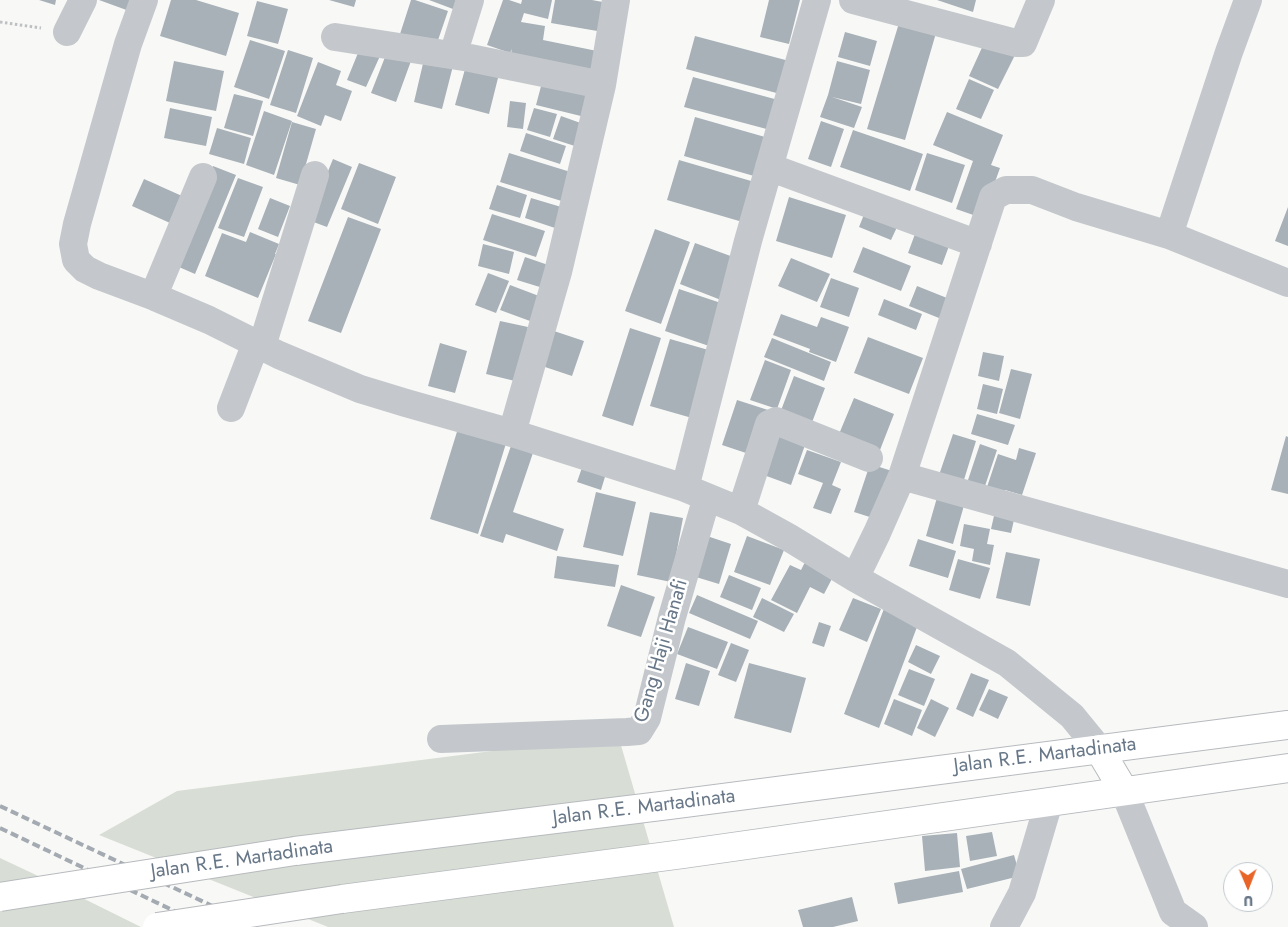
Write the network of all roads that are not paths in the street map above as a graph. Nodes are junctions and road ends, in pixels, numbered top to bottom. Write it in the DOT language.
graph roads {
  1 [pos="83,0"];
  2 [pos="144,0"];
  3 [pos="470,0"];
  4 [pos="616,0"];
  5 [pos="817,0"];
  6 [pos="853,0"];
  7 [pos="1041,0"];
  8 [pos="1248,0"];
  9 [pos="67,32"];
  10 [pos="335,37"];
  11 [pos="453,55"];
  12 [pos="602,85"];
  13 [pos="769,167"];
  14 [pos="315,175"];
  15 [pos="203,177"];
  16 [pos="1169,235"];
  17 [pos="978,244"];
  18 [pos="1288,283"];
  19 [pos="155,297"];
  20 [pos="259,344"];
  21 [pos="231,408"];
  22 [pos="512,433"];
  23 [pos="869,458"];
  24 [pos="902,476"];
  25 [pos="696,492"];
  26 [pos="741,511"];
  27 [pos="855,578"];
  28 [pos="1288,584"];
  29 [pos="1288,725"];
  30 [pos="442,739"];
  31 [pos="1099,749"];
  32 [pos="1288,768"];
  33 [pos="1124,791"];
  34 [pos="1049,802"];
  35 [pos="0,897"];
  36 [pos="158,927"];
  37 [pos="1004,927"];
  38 [pos="1194,927"];
  1 -- 9 [label="street"];
  2 -- 19 [label="street"];
  3 -- 11 [label="street"];
  4 -- 12 [label="street"];
  5 -- 13 [label="street"];
  6 -- 7 [label="street"];
  8 -- 16 [label="street"];
  10 -- 11 [label="street"];
  11 -- 12 [label="street"];
  12 -- 22 [label="street"];
  13 -- 17 [label="street"];
  13 -- 25 [label="street"];
  14 -- 20 [label="street"];
  15 -- 19 [label="street"];
  16 -- 17 [label="street"];
  16 -- 18 [label="street"];
  17 -- 24 [label="street"];
  19 -- 20 [label="street"];
  20 -- 21 [label="street"];
  20 -- 22 [label="street"];
  22 -- 25 [label="street"];
  23 -- 26 [label="street"];
  24 -- 27 [label="street"];
  24 -- 28 [label="street"];
  25 -- 26 [label="street"];
  25 -- 30 [label="street, Gang Haji Hanafi"];
  26 -- 27 [label="street"];
  27 -- 31 [label="street"];
  29 -- 31 [label="highway, Jalan R.E. Martadinata"];
  31 -- 33 [label="highway"];
  31 -- 35 [label="highway, Jalan R.E. Martadinata, bridge"];
  32 -- 33 [label="highway"];
  33 -- 34 [label="highway"];
  33 -- 38 [label="street"];
  34 -- 36 [label="highway, bridge"];
  34 -- 37 [label="street"];
}
